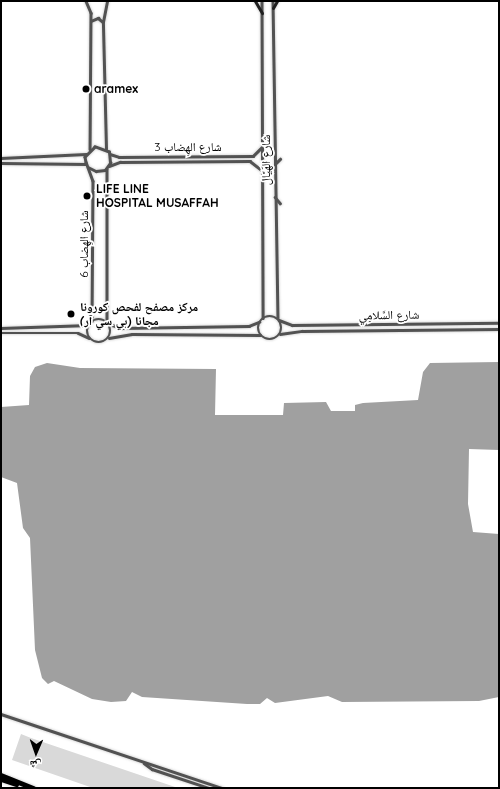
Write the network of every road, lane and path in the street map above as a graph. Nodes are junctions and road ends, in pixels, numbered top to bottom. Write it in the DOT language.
graph roads {
  1 [pos="86,1"];
  2 [pos="107,1"];
  3 [pos="255,1"];
  4 [pos="262,1"];
  5 [pos="273,1"];
  6 [pos="277,1"];
  7 [pos="273,8"];
  8 [pos="262,13"];
  9 [pos="91,22"];
  10 [pos="103,22"];
  11 [pos="263,145"];
  12 [pos="89,150"];
  13 [pos="107,151"];
  14 [pos="86,154"];
  15 [pos="246,156"];
  16 [pos="1,158"];
  17 [pos="280,159"];
  18 [pos="246,161"];
  19 [pos="1,163"];
  20 [pos="275,164"];
  21 [pos="87,166"];
  22 [pos="108,167"];
  23 [pos="263,172"];
  24 [pos="275,197"];
  25 [pos="280,203"];
  26 [pos="263,318"];
  27 [pos="278,319"];
  28 [pos="92,321"];
  29 [pos="259,322"];
  30 [pos="108,323"];
  31 [pos="499,323"];
  32 [pos="89,325"];
  33 [pos="1,328"];
  34 [pos="499,329"];
  35 [pos="1,333"];
  36 [pos="280,334"];
  37 [pos="260,335"];
  38 [pos="89,338"];
  39 [pos="109,338"];
  40 [pos="1,714"];
  41 [pos="144,763"];
  42 [pos="156,765"];
  43 [pos="153,770"];
  44 [pos="1,775"];
  45 [pos="1,779"];
  46 [pos="27,788"];
  47 [pos="33,788"];
  48 [pos="208,788"];
  49 [pos="222,788"];
  1 -- 9 [label="street"];
  2 -- 10 [label="street"];
  3 -- 8 [label="main road"];
  4 -- 8 [label="street, شارع الهَيَّال"];
  5 -- 7 [label="street, شارع الهَيَّال"];
  6 -- 7 [label="main road"];
  7 -- 20 [label="street, شارع الهَيَّال"];
  8 -- 11 [label="street, شارع الهَيَّال"];
  9 -- 10 [label="street"];
  9 -- 12 [label="street"];
  10 -- 13 [label="street"];
  11 -- 15 [label="street, شارع الهِضاب 3"];
  11 -- 23 [label="street, شارع الهَيَّال"];
  12 -- 13 [label="street"];
  12 -- 14 [label="street"];
  13 -- 15 [label="street, شارع الهِضاب 3"];
  13 -- 22 [label="street"];
  14 -- 16 [label="street"];
  14 -- 21 [label="street"];
  15 -- 18 [label="street"];
  17 -- 20 [label="street"];
  18 -- 22 [label="street, شارع الهِضاب 3"];
  18 -- 23 [label="street"];
  19 -- 21 [label="street"];
  20 -- 24 [label="street, شارع الهَيَّال"];
  21 -- 22 [label="street"];
  21 -- 28 [label="street, شارع الهِضاب 6"];
  22 -- 30 [label="street, شارع الهِضاب 6"];
  23 -- 26 [label="street, شارع الهَيَّال"];
  24 -- 25 [label="street"];
  24 -- 27 [label="street, شارع الهَيَّال"];
  26 -- 27 [label="street"];
  26 -- 29 [label="street"];
  27 -- 31 [label="street, شارع السَّلامِي"];
  27 -- 36 [label="street"];
  28 -- 30 [label="street"];
  28 -- 32 [label="street"];
  29 -- 30 [label="street"];
  29 -- 37 [label="street"];
  30 -- 39 [label="street"];
  32 -- 33 [label="street"];
  32 -- 38 [label="street"];
  34 -- 36 [label="street, شارع السَّلامِي"];
  35 -- 38 [label="street"];
  36 -- 37 [label="street"];
  37 -- 39 [label="street"];
  38 -- 39 [label="street"];
  40 -- 41 [label="street"];
  41 -- 42 [label="street"];
  41 -- 43 [label="street"];
  42 -- 43 [label="street"];
  42 -- 49 [label="street"];
  43 -- 48 [label="street"];
  44 -- 47 [label="highway"];
  45 -- 46 [label="highway"];
}
